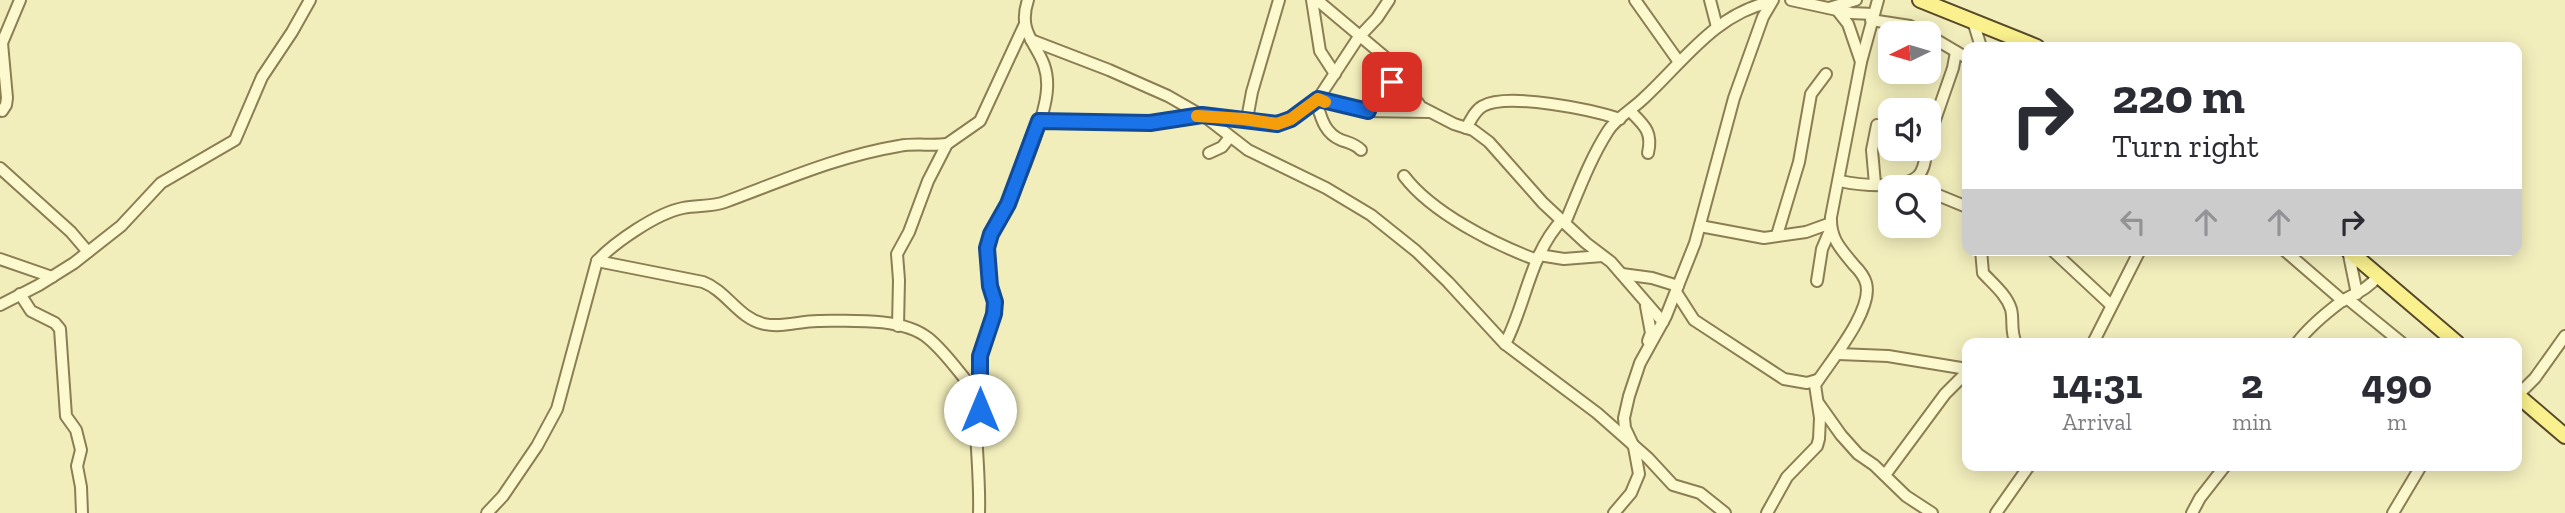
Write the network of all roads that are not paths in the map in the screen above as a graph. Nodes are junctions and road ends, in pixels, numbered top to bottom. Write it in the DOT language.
graph roads {
  1 [pos="20,0"];
  2 [pos="310,0"];
  3 [pos="1028,0"];
  4 [pos="1279,0"];
  5 [pos="1314,0"];
  6 [pos="1389,0"];
  7 [pos="1635,0"];
  8 [pos="1710,0"];
  9 [pos="1791,0"];
  10 [pos="1856,0"];
  11 [pos="1868,0"];
  12 [pos="1878,0"];
  13 [pos="1920,0"];
  14 [pos="1772,1"];
  15 [pos="1833,9"];
  16 [pos="1872,17"];
  17 [pos="1889,21"];
  18 [pos="1973,21"];
  19 [pos="1024,26"];
  20 [pos="1717,27"];
  21 [pos="1360,35"];
  22 [pos="1031,40"];
  23 [pos="1979,42"];
  24 [pos="2025,42"];
  25 [pos="1941,43"];
  26 [pos="1956,52"];
  27 [pos="1962,55"];
  28 [pos="1679,62"];
  29 [pos="1861,62"];
  30 [pos="1335,74"];
  31 [pos="1826,74"];
  32 [pos="1400,75"];
  33 [pos="0,92"];
  34 [pos="1317,100"];
  35 [pos="1941,103"];
  36 [pos="1368,111"];
  37 [pos="1430,111"];
  38 [pos="1630,111"];
  39 [pos="1,116"];
  40 [pos="1204,116"];
  41 [pos="1247,119"];
  42 [pos="1620,119"];
  43 [pos="1039,121"];
  44 [pos="1877,125"];
  45 [pos="1466,128"];
  46 [pos="1230,137"];
  47 [pos="947,144"];
  48 [pos="1361,150"];
  49 [pos="1209,153"];
  50 [pos="1648,153"];
  51 [pos="0,169"];
  52 [pos="1404,176"];
  53 [pos="1840,181"];
  54 [pos="1875,184"];
  55 [pos="1941,196"];
  56 [pos="1962,205"];
  57 [pos="1564,222"];
  58 [pos="1831,225"];
  59 [pos="1700,226"];
  60 [pos="1777,235"];
  61 [pos="88,252"];
  62 [pos="1602,256"];
  63 [pos="1982,256"];
  64 [pos="2058,256"];
  65 [pos="2137,256"];
  66 [pos="2292,256"];
  67 [pos="2348,256"];
  68 [pos="2355,256"];
  69 [pos="1538,258"];
  70 [pos="0,259"];
  71 [pos="597,261"];
  72 [pos="1622,274"];
  73 [pos="2378,276"];
  74 [pos="52,277"];
  75 [pos="1817,281"];
  76 [pos="1677,289"];
  77 [pos="20,294"];
  78 [pos="2349,298"];
  79 [pos="1645,302"];
  80 [pos="0,305"];
  81 [pos="2111,305"];
  82 [pos="1691,316"];
  83 [pos="1664,319"];
  84 [pos="898,326"];
  85 [pos="2565,336"];
  86 [pos="2014,338"];
  87 [pos="2095,338"];
  88 [pos="2301,338"];
  89 [pos="2396,338"];
  90 [pos="2451,338"];
  91 [pos="1505,344"];
  92 [pos="1646,351"];
  93 [pos="1838,354"];
  94 [pos="1962,369"];
  95 [pos="1962,375"];
  96 [pos="1818,380"];
  97 [pos="2522,390"];
  98 [pos="981,398"];
  99 [pos="2522,399"];
  100 [pos="1818,402"];
  101 [pos="2565,436"];
  102 [pos="1634,447"];
  103 [pos="2026,471"];
  104 [pos="2221,471"];
  105 [pos="2418,471"];
  106 [pos="1885,475"];
  107 [pos="82,513"];
  108 [pos="487,513"];
  109 [pos="979,513"];
  110 [pos="1614,513"];
  111 [pos="1725,513"];
  112 [pos="1767,513"];
  113 [pos="1932,513"];
  114 [pos="1996,513"];
  115 [pos="2192,513"];
  116 [pos="2393,513"];
  1 -- 39 [label="street"];
  2 -- 61 [label="street"];
  3 -- 19 [label="street"];
  4 -- 41 [label="street"];
  5 -- 21 [label="street"];
  5 -- 30 [label="street"];
  6 -- 21 [label="street"];
  7 -- 28 [label="street"];
  8 -- 20 [label="street"];
  9 -- 15 [label="street"];
  10 -- 15 [label="street"];
  11 -- 12 [label="street"];
  12 -- 16 [label="street"];
  13 -- 18 [label="main road"];
  14 -- 20 [label="street"];
  14 -- 59 [label="street"];
  15 -- 16 [label="street"];
  15 -- 29 [label="street"];
  16 -- 17 [label="street"];
  16 -- 29 [label="street"];
  18 -- 23 [label="street"];
  18 -- 24 [label="main road"];
  19 -- 22 [label="street"];
  19 -- 47 [label="street"];
  20 -- 28 [label="street"];
  21 -- 30 [label="street"];
  21 -- 32 [label="street"];
  22 -- 40 [label="street"];
  22 -- 43 [label="street"];
  25 -- 26 [label="street"];
  26 -- 27 [label="street"];
  26 -- 35 [label="street"];
  28 -- 38 [label="street"];
  29 -- 53 [label="street"];
  30 -- 34 [label="street"];
  31 -- 60 [label="street"];
  32 -- 36 [label="street"];
  32 -- 37 [label="street"];
  33 -- 39 [label="street"];
  34 -- 36 [label="street"];
  34 -- 41 [label="street"];
  34 -- 48 [label="street"];
  36 -- 37 [label="street"];
  37 -- 45 [label="street"];
  38 -- 42 [label="street"];
  38 -- 50 [label="street"];
  40 -- 41 [label="street"];
  40 -- 43 [label="street"];
  40 -- 46 [label="street"];
  42 -- 45 [label="street"];
  42 -- 57 [label="street"];
  43 -- 98 [label="street"];
  44 -- 54 [label="street"];
  45 -- 57 [label="street"];
  46 -- 49 [label="street"];
  46 -- 91 [label="street"];
  47 -- 71 [label="street"];
  47 -- 84 [label="street"];
  51 -- 61 [label="street"];
  52 -- 69 [label="street"];
  53 -- 54 [label="street"];
  53 -- 58 [label="street"];
  55 -- 56 [label="street"];
  57 -- 62 [label="street"];
  57 -- 69 [label="street"];
  58 -- 60 [label="street"];
  58 -- 75 [label="street"];
  58 -- 93 [label="street"];
  59 -- 60 [label="street"];
  59 -- 76 [label="street"];
  61 -- 74 [label="street"];
  62 -- 69 [label="street"];
  62 -- 72 [label="street"];
  63 -- 86 [label="street"];
  64 -- 81 [label="street"];
  65 -- 81 [label="street"];
  66 -- 78 [label="street"];
  67 -- 78 [label="street"];
  68 -- 73 [label="main road"];
  69 -- 91 [label="street"];
  70 -- 74 [label="street"];
  71 -- 84 [label="street"];
  71 -- 108 [label="street"];
  72 -- 76 [label="street"];
  72 -- 79 [label="street"];
  73 -- 78 [label="street"];
  73 -- 90 [label="main road"];
  74 -- 77 [label="street"];
  76 -- 82 [label="street"];
  76 -- 83 [label="street"];
  77 -- 80 [label="street"];
  77 -- 107 [label="street"];
  78 -- 88 [label="street"];
  78 -- 89 [label="street"];
  79 -- 83 [label="street"];
  79 -- 92 [label="street"];
  81 -- 87 [label="street"];
  82 -- 83 [label="street"];
  82 -- 96 [label="street"];
  83 -- 92 [label="street"];
  84 -- 98 [label="street"];
  85 -- 97 [label="street"];
  91 -- 102 [label="street"];
  92 -- 102 [label="street"];
  93 -- 94 [label="street"];
  93 -- 96 [label="street"];
  95 -- 106 [label="street"];
  96 -- 100 [label="street"];
  98 -- 109 [label="street"];
  99 -- 101 [label="main road"];
  100 -- 106 [label="street"];
  100 -- 112 [label="street"];
  102 -- 110 [label="street"];
  102 -- 111 [label="street"];
  103 -- 114 [label="street"];
  104 -- 115 [label="street"];
  105 -- 116 [label="street"];
  106 -- 113 [label="street"];
}
